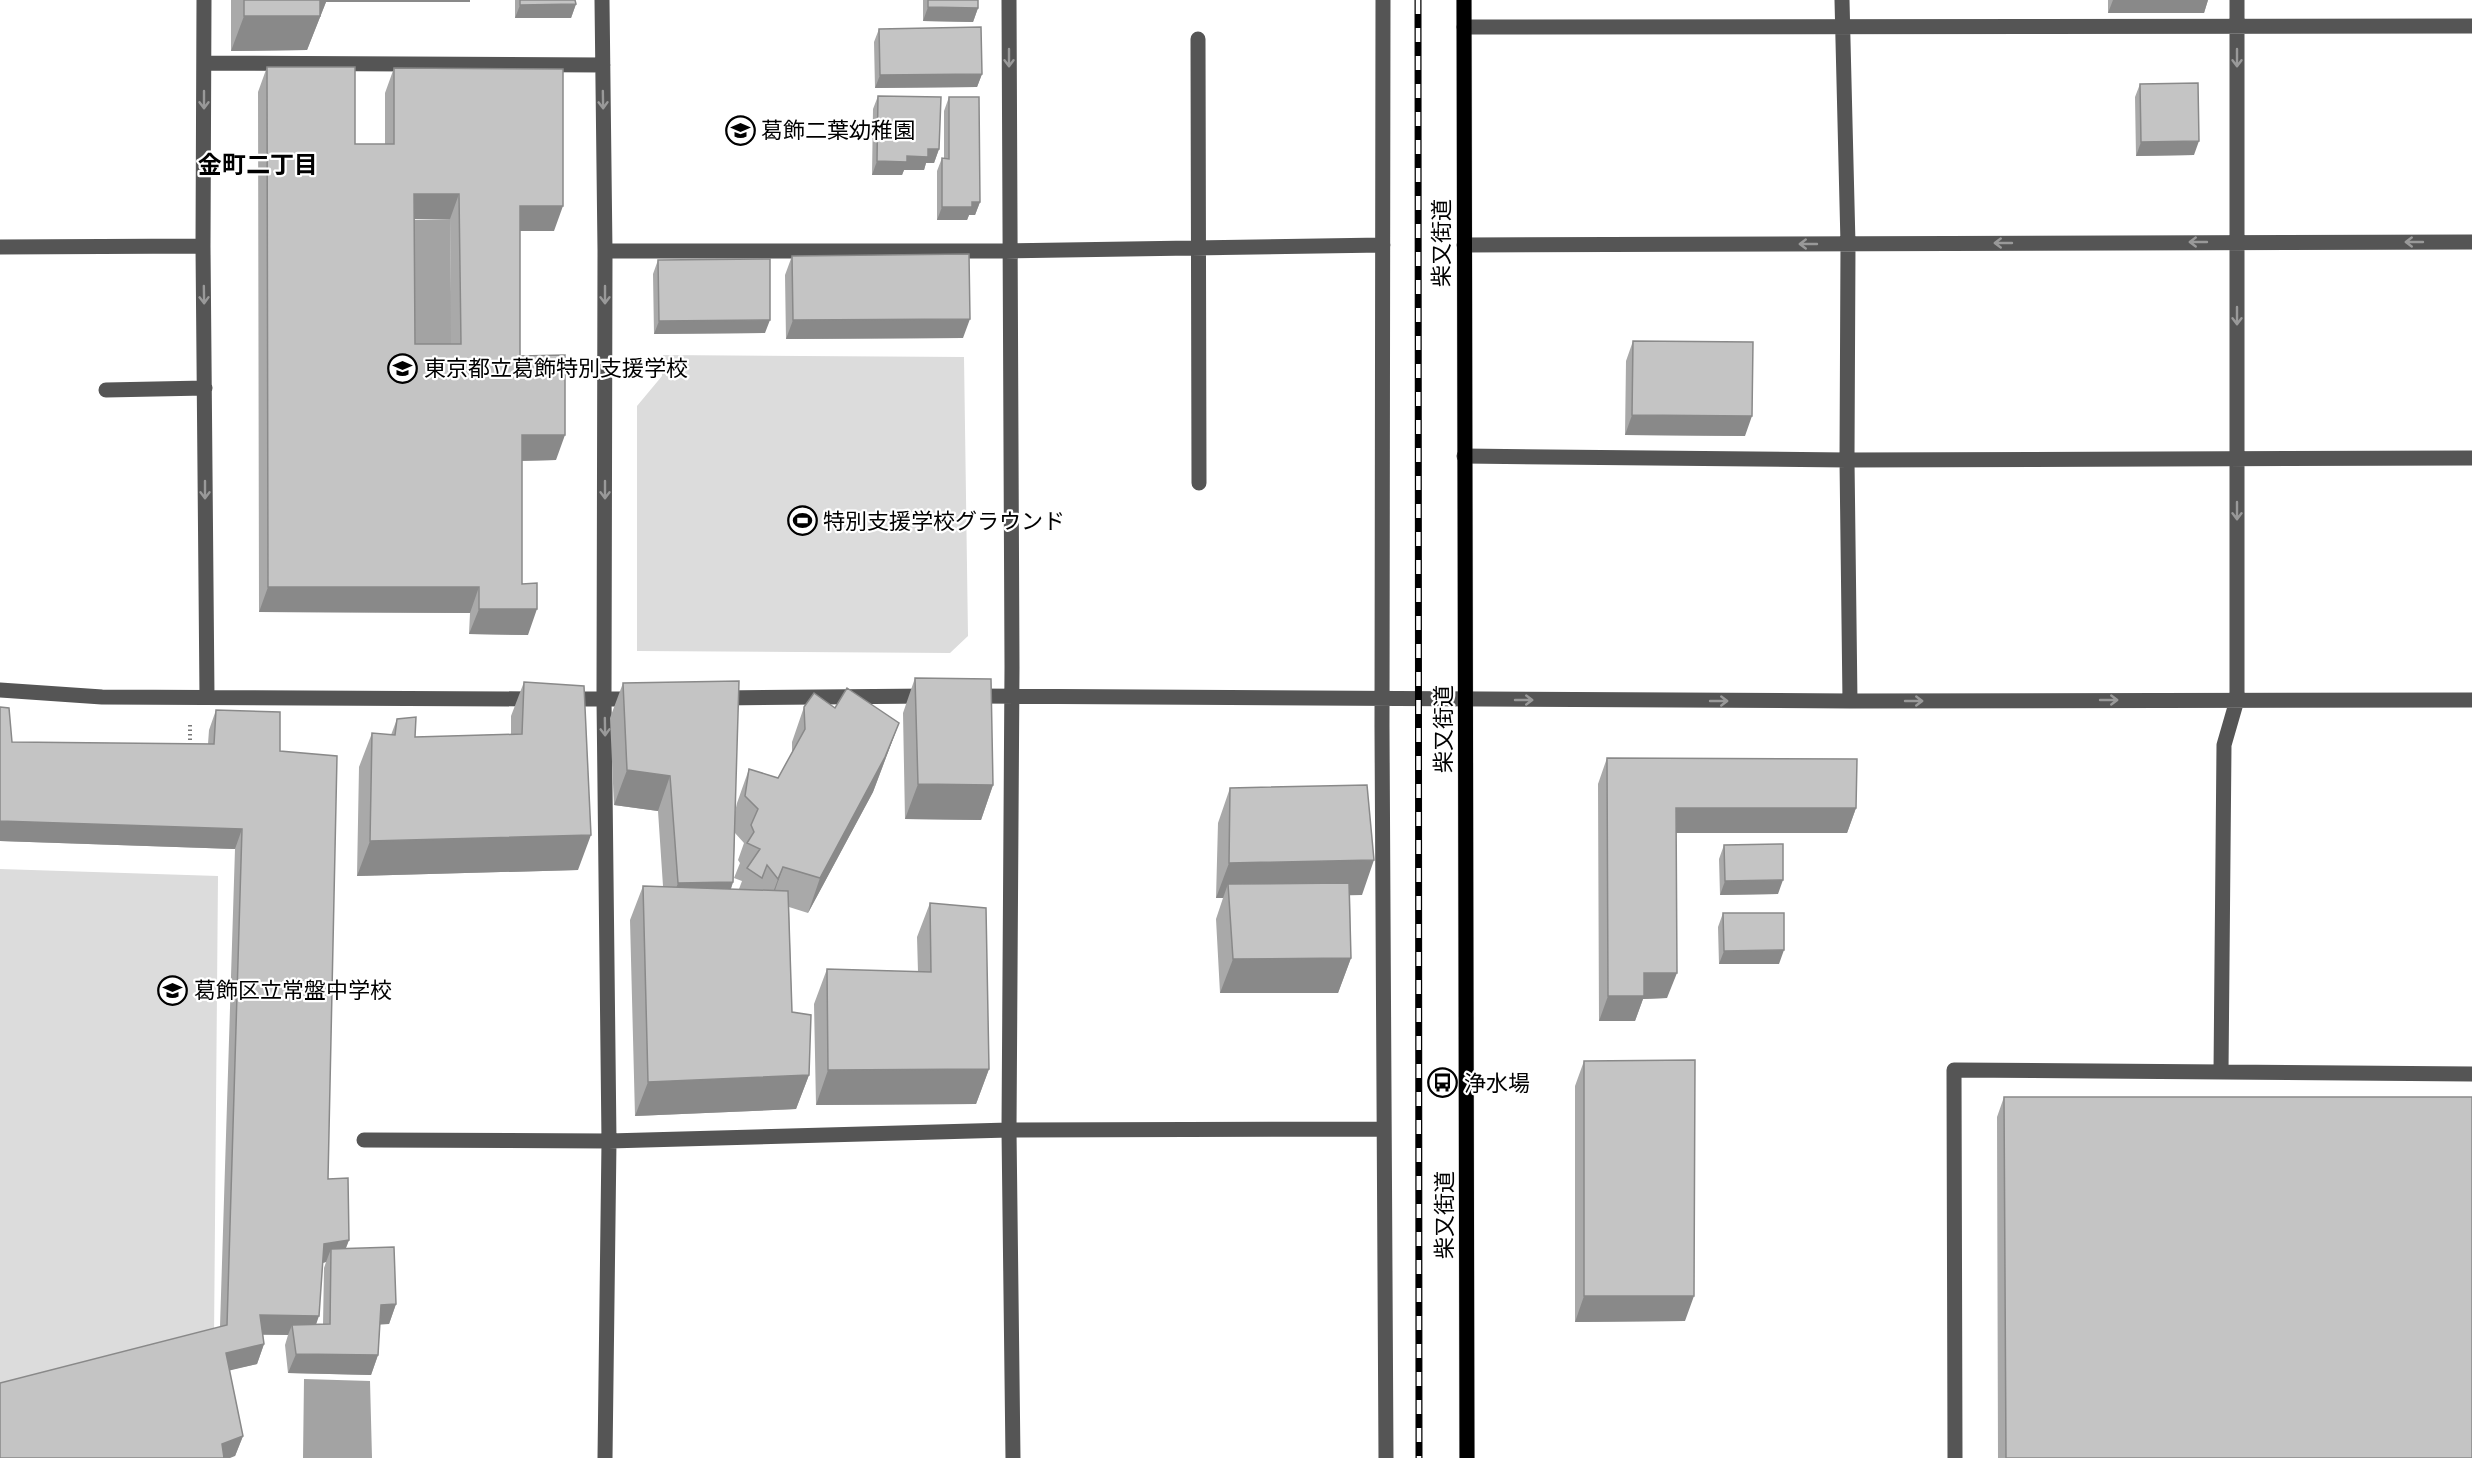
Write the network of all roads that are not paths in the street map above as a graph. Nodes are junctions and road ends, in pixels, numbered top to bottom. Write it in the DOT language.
graph roads {
  1 [pos="204,0"];
  2 [pos="602,0"];
  3 [pos="1009,0"];
  4 [pos="1383,0"];
  5 [pos="1464,0"];
  6 [pos="1842,0"];
  7 [pos="2237,0"];
  8 [pos="1842,26"];
  9 [pos="2237,26"];
  10 [pos="2472,26"];
  11 [pos="1464,27"];
  12 [pos="1198,39"];
  13 [pos="205,63"];
  14 [pos="603,65"];
  15 [pos="2237,242"];
  16 [pos="2472,242"];
  17 [pos="1848,244"];
  18 [pos="1383,245"];
  19 [pos="1464,245"];
  20 [pos="0,246"];
  21 [pos="203,246"];
  22 [pos="1198,246"];
  23 [pos="1009,250"];
  24 [pos="605,251"];
  25 [pos="205,388"];
  26 [pos="106,390"];
  27 [pos="1464,456"];
  28 [pos="2472,458"];
  29 [pos="2237,459"];
  30 [pos="1847,460"];
  31 [pos="1200,483"];
  32 [pos="0,690"];
  33 [pos="1012,696"];
  34 [pos="207,697"];
  35 [pos="1465,698"];
  36 [pos="604,699"];
  37 [pos="652,699"];
  38 [pos="700,699"];
  39 [pos="1383,699"];
  40 [pos="2237,700"];
  41 [pos="2472,700"];
  42 [pos="1850,702"];
  43 [pos="2221,1072"];
  44 [pos="2472,1074"];
  45 [pos="1384,1129"];
  46 [pos="1009,1130"];
  47 [pos="364,1140"];
  48 [pos="609,1141"];
  49 [pos="605,1458"];
  50 [pos="1013,1458"];
  51 [pos="1386,1458"];
  52 [pos="1467,1458"];
  53 [pos="1955,1458"];
  1 -- 13 [label="street"];
  2 -- 14 [label="street"];
  3 -- 23 [label="street, one-way"];
  4 -- 18 [label="street"];
  5 -- 11 [label="main road, 柴又街道"];
  6 -- 8 [label="street"];
  7 -- 9 [label="street"];
  8 -- 9 [label="street"];
  8 -- 11 [label="street"];
  8 -- 17 [label="street"];
  9 -- 10 [label="street"];
  9 -- 15 [label="street, one-way"];
  11 -- 19 [label="main road, 柴又街道"];
  12 -- 22 [label="street"];
  13 -- 14 [label="street"];
  13 -- 21 [label="street, one-way"];
  14 -- 24 [label="street, one-way"];
  16 -- 15 [label="street, one-way"];
  15 -- 17 [label="street, one-way"];
  15 -- 29 [label="street, one-way"];
  17 -- 19 [label="street, one-way"];
  17 -- 30 [label="street"];
  18 -- 22 [label="street"];
  18 -- 39 [label="street"];
  19 -- 27 [label="main road, 柴又街道"];
  20 -- 21 [label="street"];
  21 -- 25 [label="street, one-way"];
  22 -- 23 [label="street"];
  22 -- 31 [label="street"];
  23 -- 24 [label="street"];
  23 -- 33 [label="street"];
  24 -- 36 [label="street, one-way"];
  25 -- 26 [label="street"];
  25 -- 34 [label="street, one-way"];
  27 -- 30 [label="street"];
  27 -- 35 [label="main road, 柴又街道"];
  28 -- 29 [label="street"];
  29 -- 30 [label="street"];
  29 -- 40 [label="street, one-way"];
  30 -- 42 [label="street"];
  32 -- 34 [label="street"];
  33 -- 38 [label="street"];
  33 -- 39 [label="street"];
  33 -- 46 [label="street"];
  34 -- 36 [label="street"];
  35 -- 39 [label="street"];
  35 -- 42 [label="street, one-way"];
  35 -- 52 [label="main road, 柴又街道"];
  36 -- 37 [label="street"];
  36 -- 48 [label="street, one-way"];
  39 -- 45 [label="street"];
  40 -- 41 [label="street"];
  42 -- 40 [label="street, one-way"];
  40 -- 43 [label="street"];
  43 -- 44 [label="street"];
  43 -- 53 [label="street"];
  45 -- 46 [label="street"];
  45 -- 51 [label="street"];
  46 -- 48 [label="street"];
  46 -- 50 [label="street"];
  47 -- 48 [label="street"];
  48 -- 49 [label="street"];
}
